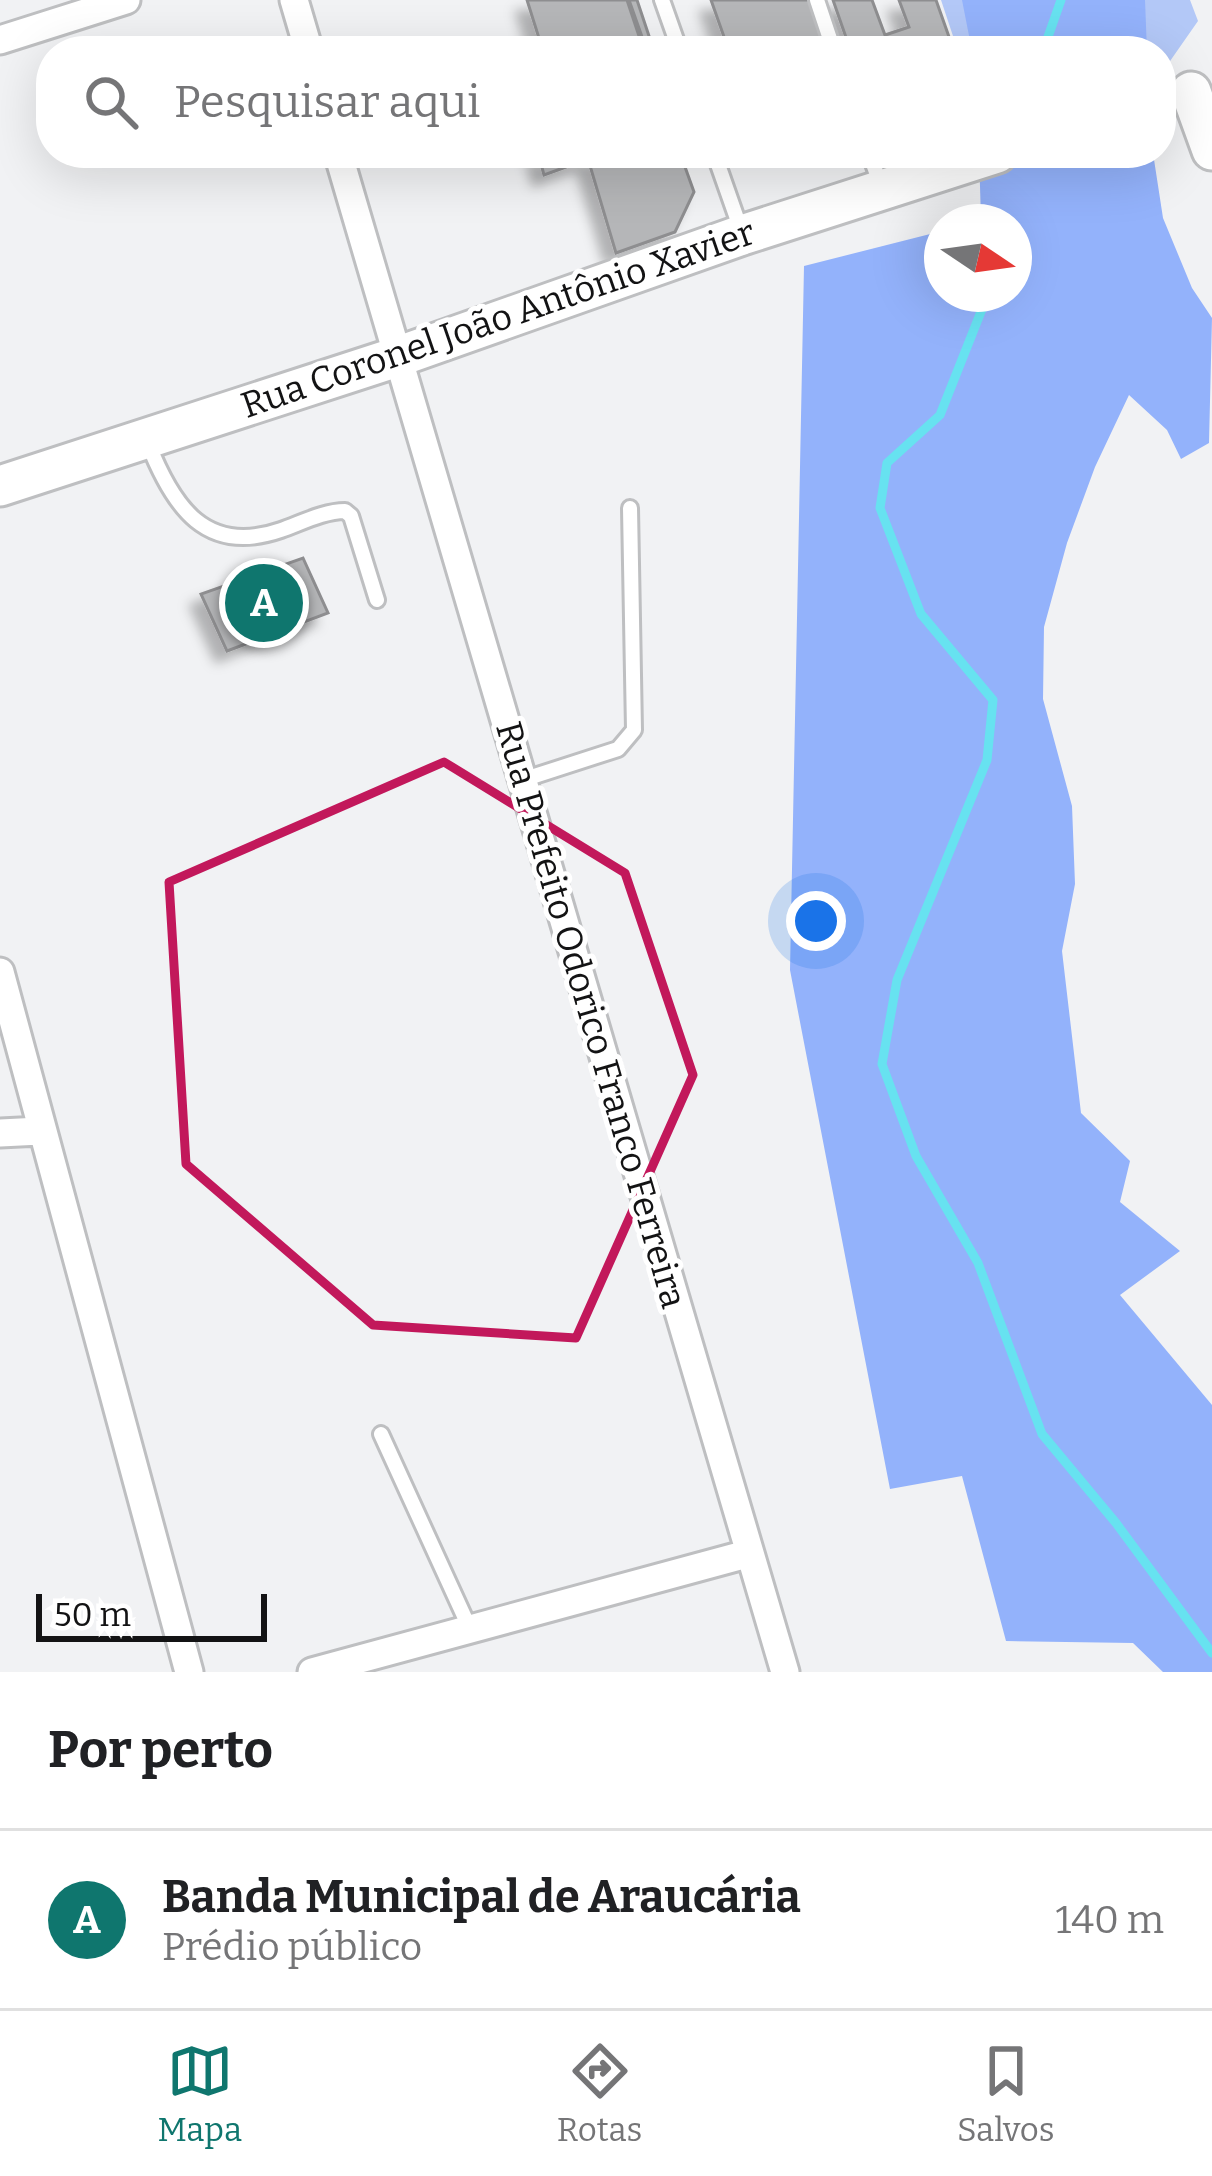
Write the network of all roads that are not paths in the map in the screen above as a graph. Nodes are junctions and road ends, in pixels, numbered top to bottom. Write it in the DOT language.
graph roads {
  1 [pos="126,0"];
  2 [pos="294,0"];
  3 [pos="662,0"];
  4 [pos="817,0"];
  5 [pos="305,36"];
  6 [pos="675,36"];
  7 [pos="829,36"];
  8 [pos="0,40"];
  9 [pos="1188,93"];
  10 [pos="1212,150"];
  11 [pos="342,168"];
  12 [pos="720,168"];
  13 [pos="875,168"];
  14 [pos="919,168"];
  15 [pos="883,190"];
  16 [pos="742,235"];
  17 [pos="397,358"];
  18 [pos="147,439"];
  19 [pos="0,486"];
  20 [pos="630,508"];
  21 [pos="377,599"];
  22 [pos="522,780"];
  23 [pos="1,981"];
  24 [pos="40,1131"];
  25 [pos="0,1133"];
  26 [pos="381,1434"];
  27 [pos="747,1554"];
  28 [pos="470,1629"];
  29 [pos="189,1672"];
  30 [pos="313,1672"];
  31 [pos="784,1672"];
  1 -- 8 [label="street"];
  2 -- 5 [label="street"];
  3 -- 6 [label="lane"];
  4 -- 7 [label="lane"];
  9 -- 10 [label="main road"];
  11 -- 17 [label="street, Rua Prefeito Odorico Franco Ferreira"];
  12 -- 16 [label="lane"];
  13 -- 15 [label="lane"];
  14 -- 15 [label="main road, Rua Coronel João Antônio Xavier"];
  15 -- 16 [label="main road, Rua Coronel João Antônio Xavier"];
  16 -- 17 [label="main road, Rua Coronel João Antônio Xavier"];
  17 -- 18 [label="main road, Rua Coronel João Antônio Xavier"];
  17 -- 22 [label="street, Rua Prefeito Odorico Franco Ferreira"];
  18 -- 19 [label="main road, Rua Coronel João Antônio Xavier"];
  18 -- 21 [label="lane"];
  20 -- 22 [label="lane"];
  22 -- 27 [label="street, Rua Prefeito Odorico Franco Ferreira"];
  23 -- 24 [label="street"];
  24 -- 25 [label="street"];
  24 -- 29 [label="street"];
  26 -- 28 [label="lane"];
  27 -- 28 [label="street"];
  27 -- 31 [label="street, Rua Prefeito Odorico Franco Ferreira"];
  28 -- 30 [label="street"];
}
